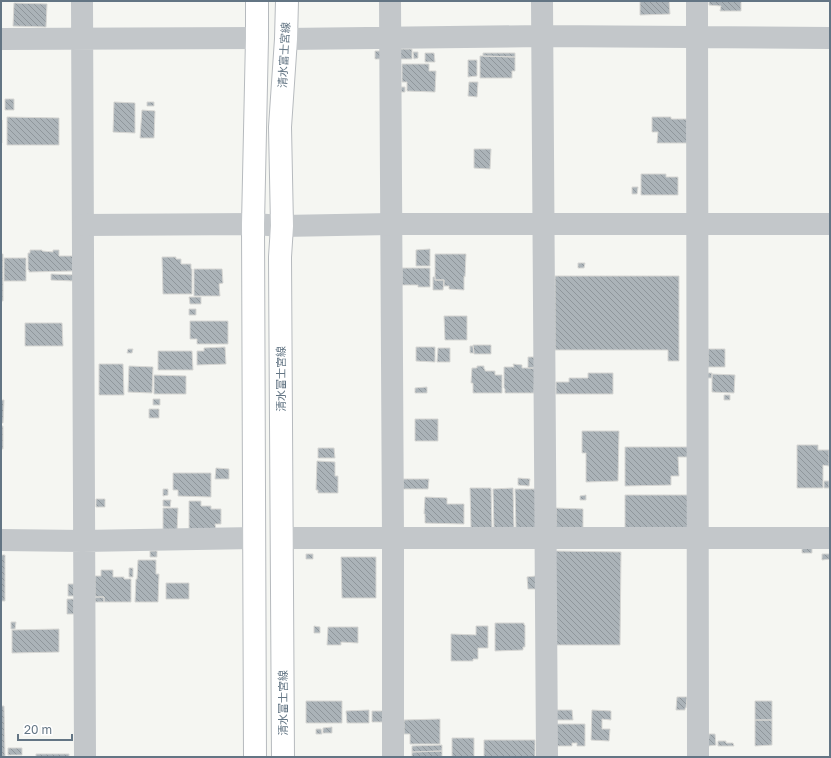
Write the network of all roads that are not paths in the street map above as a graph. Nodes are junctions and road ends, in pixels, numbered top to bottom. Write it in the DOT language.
graph roads {
  1 [pos="82,1"];
  2 [pos="257,1"];
  3 [pos="287,1"];
  4 [pos="390,1"];
  5 [pos="542,1"];
  6 [pos="696,1"];
  7 [pos="542,36"];
  8 [pos="697,37"];
  9 [pos="257,38"];
  10 [pos="390,38"];
  11 [pos="830,38"];
  12 [pos="1,39"];
  13 [pos="286,39"];
  14 [pos="82,40"];
  15 [pos="253,224"];
  16 [pos="391,224"];
  17 [pos="544,224"];
  18 [pos="697,224"];
  19 [pos="830,224"];
  20 [pos="82,225"];
  21 [pos="282,226"];
  22 [pos="254,538"];
  23 [pos="282,538"];
  24 [pos="393,538"];
  25 [pos="545,538"];
  26 [pos="830,538"];
  27 [pos="698,539"];
  28 [pos="1,540"];
  29 [pos="83,541"];
  30 [pos="85,757"];
  31 [pos="255,757"];
  32 [pos="283,757"];
  33 [pos="393,757"];
  34 [pos="547,757"];
  35 [pos="698,757"];
  1 -- 14 [label="street"];
  2 -- 9 [label="main road"];
  3 -- 13 [label="main road, 清水富士宮線"];
  4 -- 10 [label="street"];
  5 -- 7 [label="street"];
  6 -- 8 [label="street"];
  7 -- 8 [label="street"];
  7 -- 10 [label="street"];
  7 -- 17 [label="street"];
  8 -- 11 [label="street"];
  8 -- 18 [label="street"];
  9 -- 14 [label="street"];
  9 -- 15 [label="main road"];
  10 -- 13 [label="street"];
  10 -- 16 [label="street"];
  12 -- 14 [label="street"];
  13 -- 21 [label="main road, 清水富士宮線"];
  14 -- 20 [label="street"];
  15 -- 20 [label="street"];
  15 -- 21 [label="street"];
  15 -- 22 [label="main road"];
  16 -- 17 [label="street"];
  16 -- 21 [label="street"];
  16 -- 24 [label="street"];
  17 -- 18 [label="street"];
  17 -- 25 [label="street"];
  18 -- 19 [label="street"];
  18 -- 27 [label="street"];
  20 -- 29 [label="street"];
  21 -- 23 [label="main road, 清水富士宮線"];
  22 -- 29 [label="street"];
  22 -- 31 [label="main road"];
  23 -- 24 [label="street"];
  23 -- 32 [label="main road, 清水富士宮線"];
  24 -- 25 [label="street"];
  24 -- 33 [label="street"];
  25 -- 27 [label="street"];
  25 -- 34 [label="street"];
  26 -- 27 [label="street"];
  27 -- 35 [label="street"];
  28 -- 29 [label="street"];
  29 -- 30 [label="street"];
}
